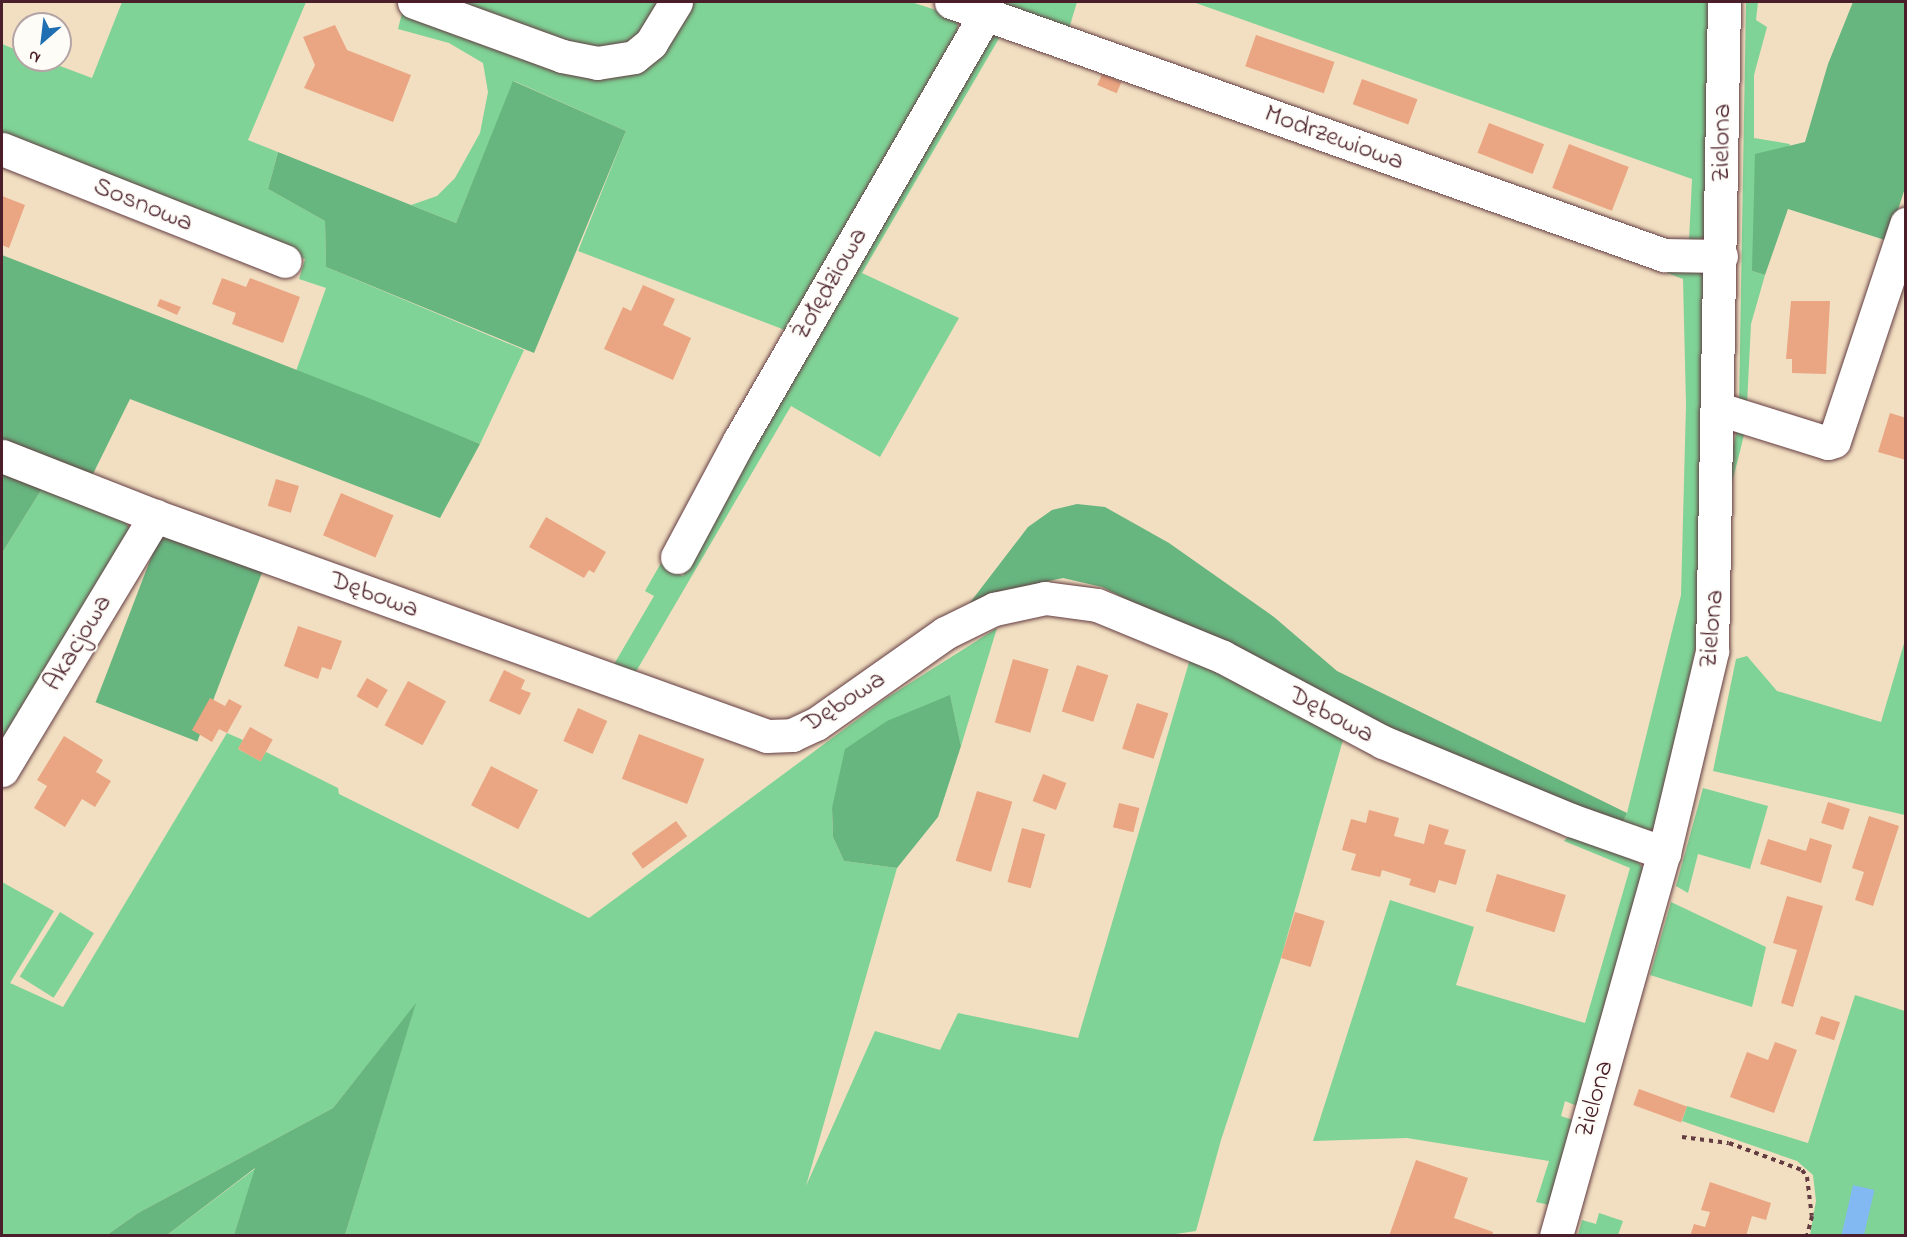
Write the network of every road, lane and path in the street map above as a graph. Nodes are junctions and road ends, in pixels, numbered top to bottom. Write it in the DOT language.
graph roads {
  1 [pos="414,2"];
  2 [pos="676,2"];
  3 [pos="951,2"];
  4 [pos="1724,2"];
  5 [pos="986,14"];
  6 [pos="2,149"];
  7 [pos="1905,224"];
  8 [pos="1721,256"];
  9 [pos="285,261"];
  10 [pos="1719,410"];
  11 [pos="2,456"];
  12 [pos="155,516"];
  13 [pos="677,557"];
  14 [pos="2,770"];
  15 [pos="1664,853"];
  16 [pos="1682,1137"];
  17 [pos="1556,1236"];
  18 [pos="1807,1236"];
  1 -- 2 [label="street"];
  3 -- 5 [label="street, Modrzewiowa"];
  4 -- 8 [label="street, Zielona"];
  5 -- 8 [label="street, Modrzewiowa"];
  5 -- 13 [label="street, Żołędziowa"];
  6 -- 9 [label="street, Sosnowa"];
  7 -- 10 [label="street"];
  8 -- 10 [label="street, Zielona"];
  10 -- 15 [label="street, Zielona"];
  11 -- 12 [label="street, Dębowa"];
  12 -- 14 [label="street, Akacjowa"];
  12 -- 15 [label="street, Dębowa"];
  15 -- 17 [label="street, Zielona"];
  16 -- 18 [label="path"];
}
